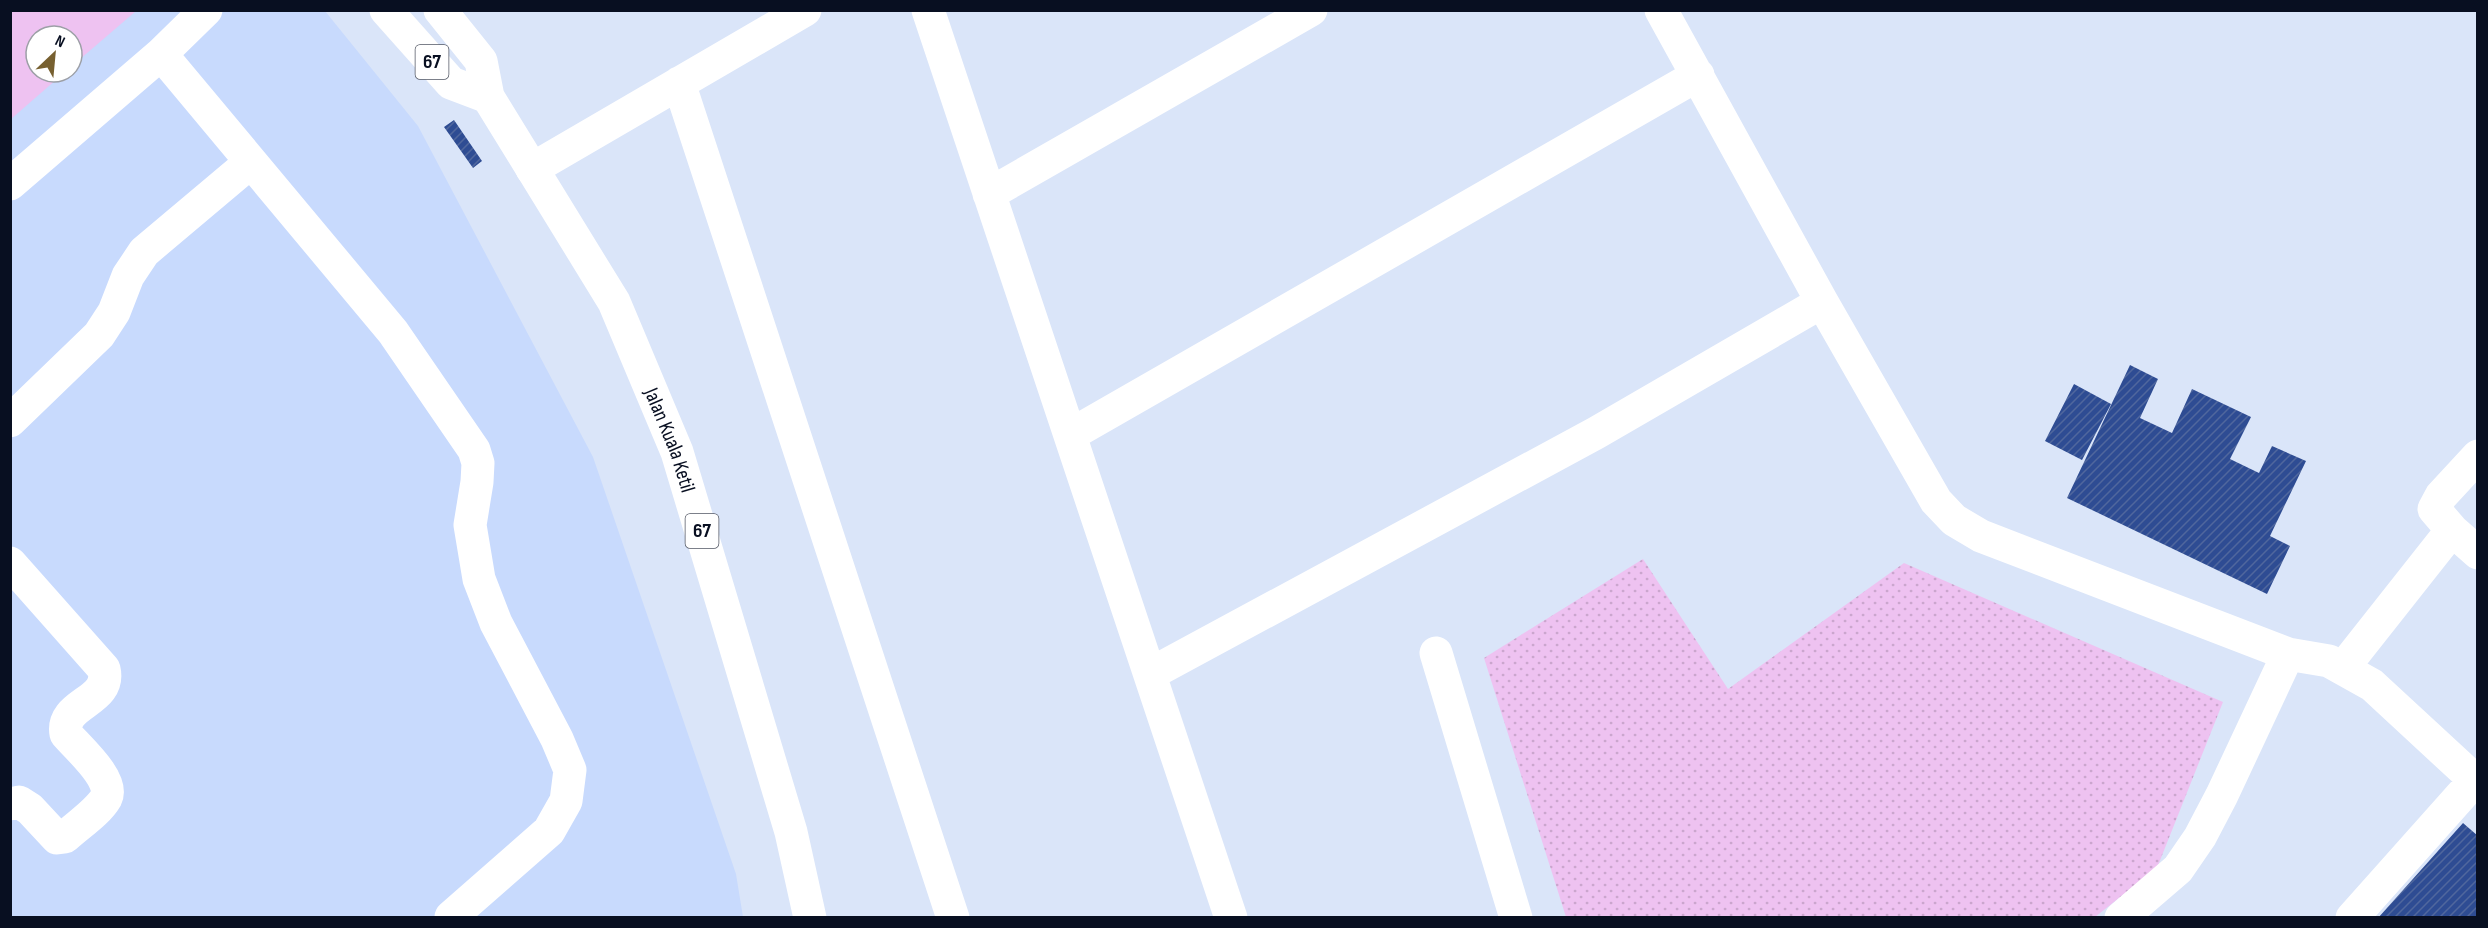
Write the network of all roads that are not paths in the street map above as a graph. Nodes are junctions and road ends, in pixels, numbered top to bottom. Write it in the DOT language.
graph roads {
  1 [pos="206,10"];
  2 [pos="386,10"];
  3 [pos="440,10"];
  4 [pos="805,10"];
  5 [pos="928,10"];
  6 [pos="1311,10"];
  7 [pos="1661,10"];
  8 [pos="161,54"];
  9 [pos="1698,75"];
  10 [pos="679,83"];
  11 [pos="488,97"];
  12 [pos="251,162"];
  13 [pos="532,169"];
  14 [pos="10,184"];
  15 [pos="989,194"];
  16 [pos="1822,302"];
  17 [pos="10,421"];
  18 [pos="1070,435"];
  19 [pos="2478,456"];
  20 [pos="2452,530"];
  21 [pos="2478,553"];
  22 [pos="10,563"];
  23 [pos="1436,653"];
  24 [pos="2288,654"];
  25 [pos="2343,668"];
  26 [pos="1150,674"];
  27 [pos="2476,782"];
  28 [pos="10,804"];
  29 [pos="451,918"];
  30 [pos="810,918"];
  31 [pos="953,918"];
  32 [pos="1231,918"];
  33 [pos="1516,918"];
  34 [pos="2121,918"];
  35 [pos="2352,918"];
  1 -- 8 [label="street"];
  2 -- 11 [label="street, 67"];
  3 -- 11 [label="street, Jalan Kuala Ketil / 67"];
  4 -- 10 [label="street"];
  5 -- 15 [label="street"];
  6 -- 15 [label="street"];
  7 -- 9 [label="street"];
  8 -- 12 [label="street"];
  8 -- 14 [label="street"];
  9 -- 16 [label="street"];
  9 -- 18 [label="street"];
  10 -- 13 [label="street"];
  10 -- 31 [label="street"];
  11 -- 13 [label="street, Jalan Kuala Ketil / 67"];
  12 -- 17 [label="street"];
  12 -- 29 [label="street"];
  13 -- 30 [label="street, Jalan Kuala Ketil / 67"];
  15 -- 18 [label="street"];
  16 -- 24 [label="street"];
  16 -- 26 [label="street"];
  18 -- 26 [label="street"];
  19 -- 20 [label="street"];
  20 -- 21 [label="street"];
  20 -- 25 [label="street"];
  22 -- 28 [label="street"];
  23 -- 33 [label="street"];
  24 -- 25 [label="street"];
  24 -- 34 [label="street"];
  25 -- 27 [label="street"];
  26 -- 32 [label="street"];
  27 -- 35 [label="street"];
}
